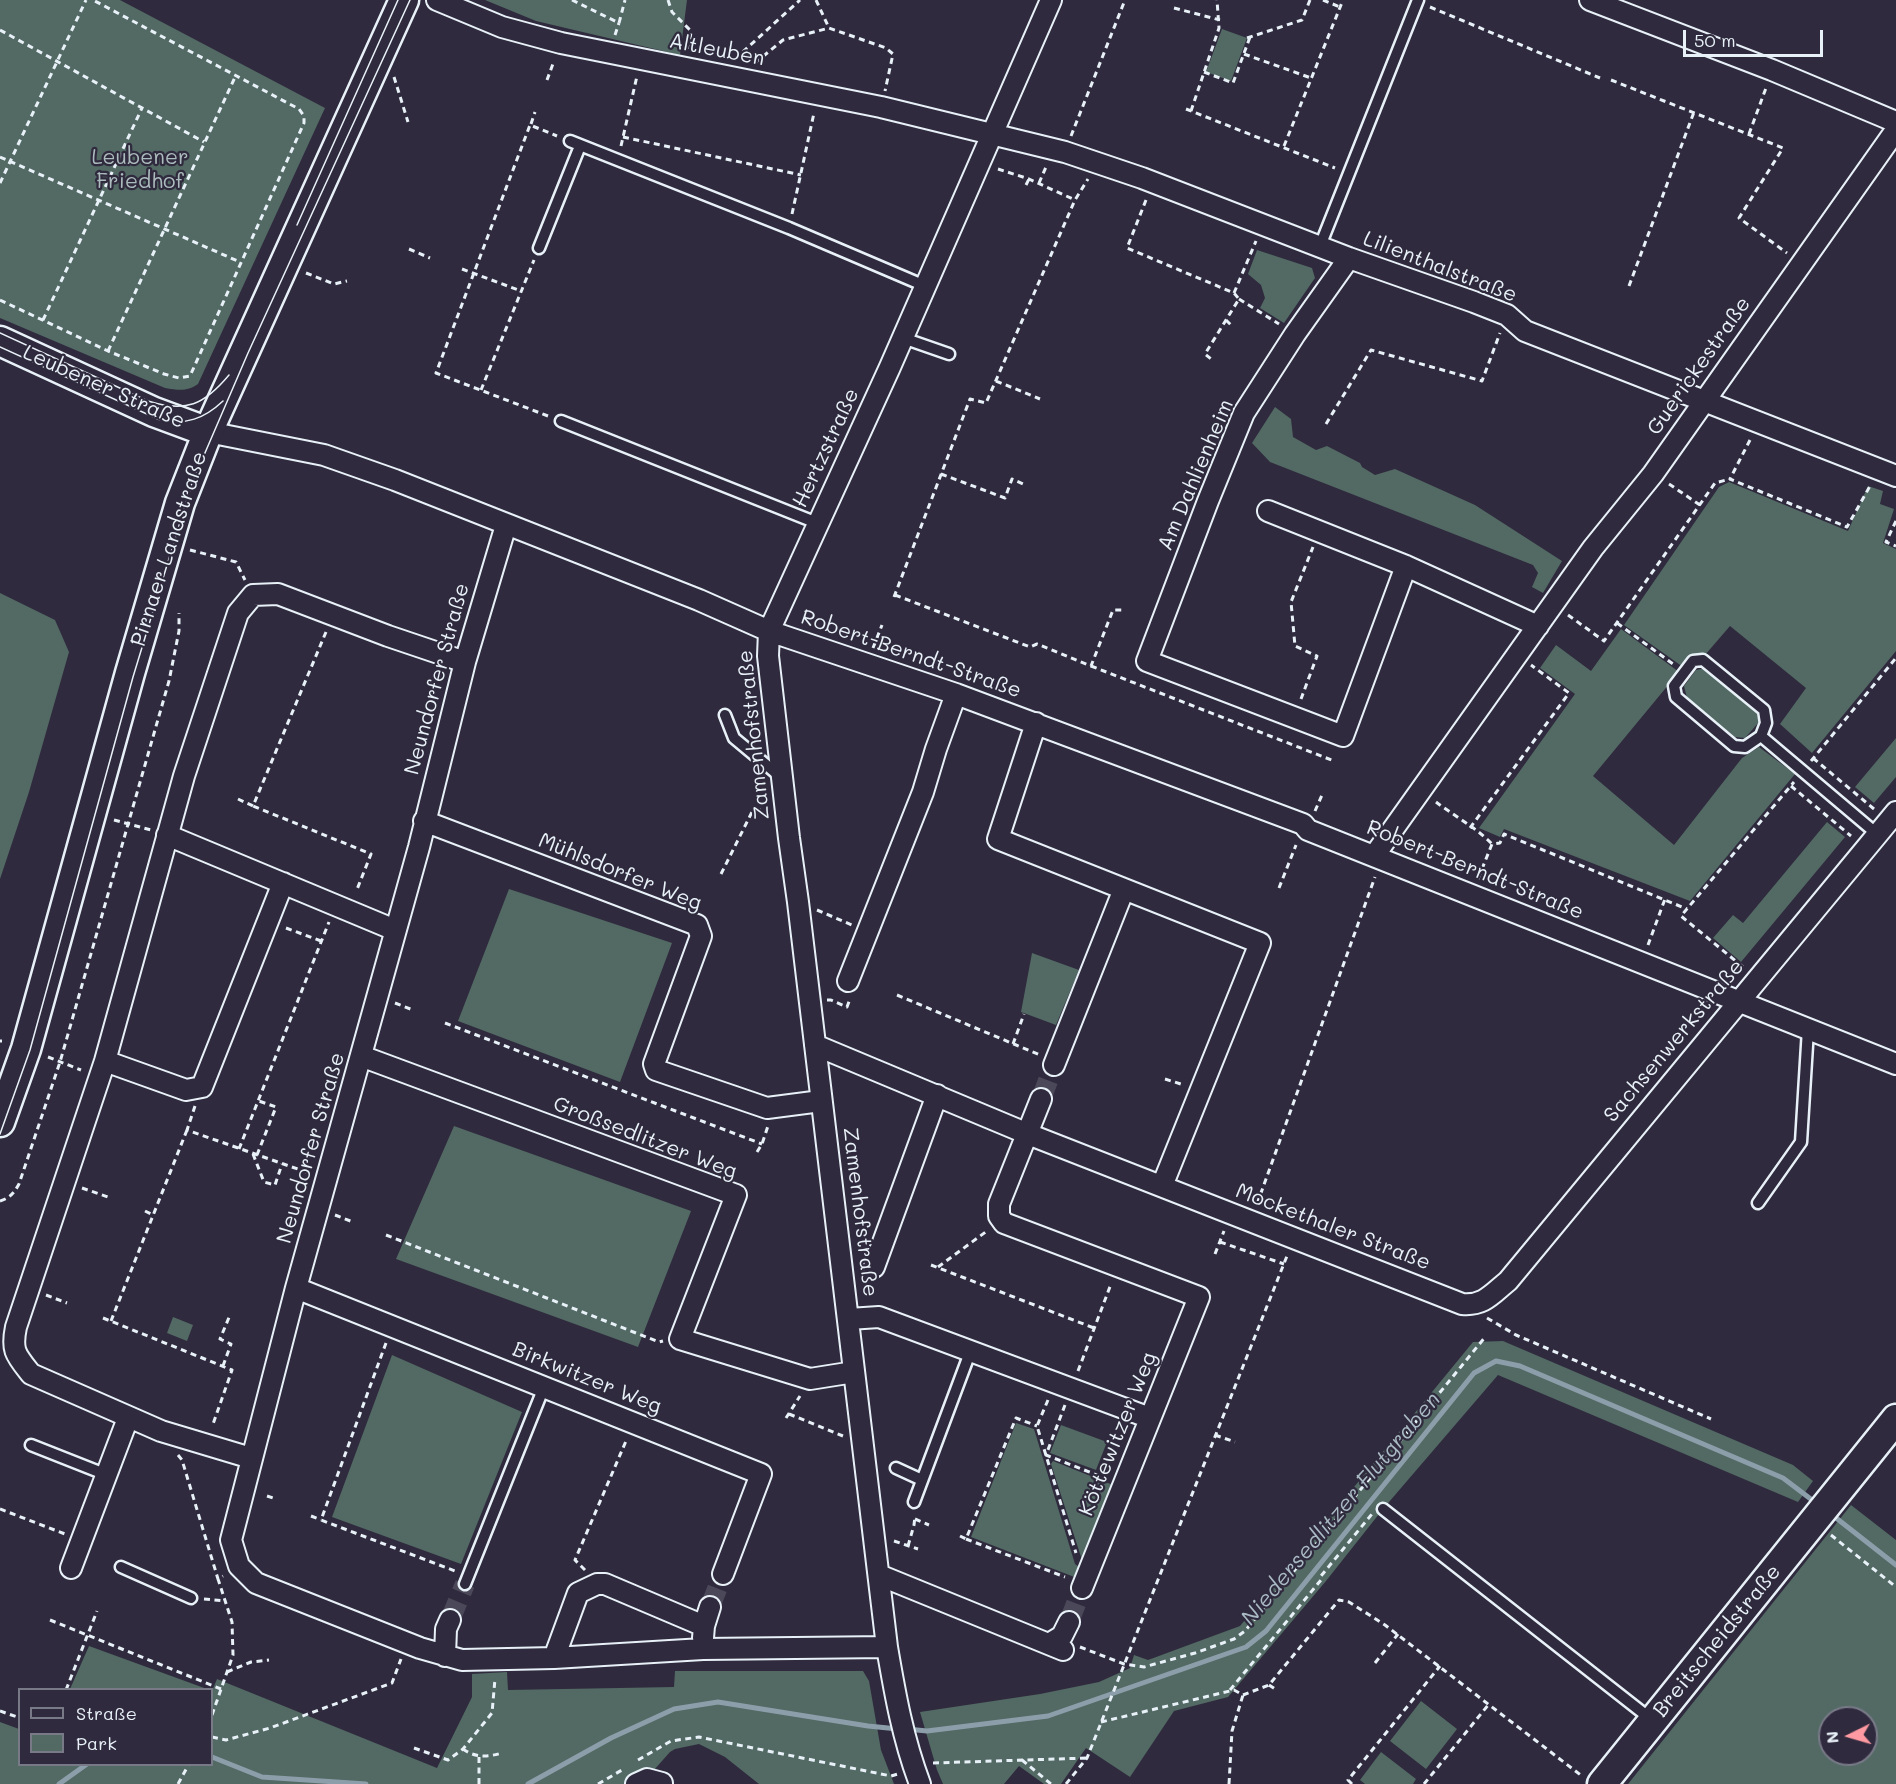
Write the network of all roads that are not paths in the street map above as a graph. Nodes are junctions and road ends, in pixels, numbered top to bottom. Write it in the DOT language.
graph roads {
  1 [pos="404,0"];
  2 [pos="437,0"];
  3 [pos="1051,0"];
  4 [pos="1590,0"];
  5 [pos="1418,1"];
  6 [pos="1896,122"];
  7 [pos="1896,130"];
  8 [pos="992,134"];
  9 [pos="1320,246"];
  10 [pos="539,248"];
  11 [pos="1349,258"];
  12 [pos="925,286"];
  13 [pos="903,338"];
  14 [pos="0,341"];
  15 [pos="949,354"];
  16 [pos="1704,400"];
  17 [pos="561,421"];
  18 [pos="208,432"];
  19 [pos="1887,473"];
  20 [pos="1268,511"];
  21 [pos="817,523"];
  22 [pos="506,525"];
  23 [pos="1406,566"];
  24 [pos="1538,626"];
  25 [pos="769,631"];
  26 [pos="465,662"];
  27 [pos="956,694"];
  28 [pos="725,715"];
  29 [pos="1036,723"];
  30 [pos="1761,736"];
  31 [pos="782,778"];
  32 [pos="424,821"];
  33 [pos="1882,829"];
  34 [pos="167,835"];
  35 [pos="1378,857"];
  36 [pos="283,883"];
  37 [pos="1124,889"];
  38 [pos="395,930"];
  39 [pos="848,981"];
  40 [pos="1738,1000"];
  41 [pos="1808,1029"];
  42 [pos="815,1045"];
  43 [pos="361,1056"];
  44 [pos="1055,1063"];
  45 [pos="1896,1064"];
  46 [pos="103,1069"];
  47 [pos="937,1095"];
  48 [pos="1041,1099"];
  49 [pos="821,1101"];
  50 [pos="0,1122"];
  51 [pos="1028,1134"];
  52 [pos="1162,1186"];
  53 [pos="1758,1203"];
  54 [pos="874,1267"];
  55 [pos="296,1288"];
  56 [pos="1462,1304"];
  57 [pos="849,1319"];
  58 [pos="971,1350"];
  59 [pos="854,1372"];
  60 [pos="544,1387"];
  61 [pos="128,1418"];
  62 [pos="1150,1418"];
  63 [pos="1896,1419"];
  64 [pos="31,1445"];
  65 [pos="251,1458"];
  66 [pos="896,1468"];
  67 [pos="107,1475"];
  68 [pos="922,1480"];
  69 [pos="914,1502"];
  70 [pos="1383,1509"];
  71 [pos="121,1567"];
  72 [pos="71,1568"];
  73 [pos="723,1574"];
  74 [pos="879,1575"];
  75 [pos="466,1580"];
  76 [pos="1085,1581"];
  77 [pos="191,1598"];
  78 [pos="710,1607"];
  79 [pos="450,1620"];
  80 [pos="704,1626"];
  81 [pos="1060,1639"];
  82 [pos="887,1647"];
  83 [pos="703,1649"];
  84 [pos="445,1656"];
  85 [pos="554,1658"];
  86 [pos="1652,1720"];
  87 [pos="631,1776"];
  88 [pos="917,1776"];
  89 [pos="1592,1780"];
  90 [pos="662,1783"];
  1 -- 18 [label="street, Pirnaer Landstraße"];
  2 -- 8 [label="street, Altleuben"];
  3 -- 8 [label="street, Hertzstraße"];
  4 -- 6 [label="street"];
  5 -- 9 [label="lane"];
  7 -- 16 [label="street, Guerickestraße"];
  8 -- 9 [label="street, Lilienthalstraße"];
  8 -- 12 [label="street, Hertzstraße"];
  9 -- 11 [label="street, Lilienthalstraße"];
  10 -- 12 [label="lane"];
  11 -- 16 [label="street, Lilienthalstraße"];
  11 -- 23 [label="street, Am Dahlienheim"];
  12 -- 13 [label="street, Hertzstraße"];
  13 -- 15 [label="lane"];
  13 -- 21 [label="street, Hertzstraße"];
  14 -- 18 [label="street, Leubener Straße"];
  16 -- 19 [label="street, Lilienthalstraße"];
  16 -- 24 [label="street, Guerickestraße"];
  17 -- 21 [label="lane"];
  18 -- 22 [label="street, Zamenhofstraße"];
  18 -- 50 [label="street, Pirnaer Landstraße"];
  20 -- 23 [label="street"];
  21 -- 25 [label="street, Hertzstraße"];
  22 -- 25 [label="street, Zamenhofstraße"];
  22 -- 26 [label="street, Neundorfer Straße"];
  23 -- 24 [label="street"];
  24 -- 35 [label="street, Guerickestraße"];
  25 -- 27 [label="street, Robert-Berndt-Straße"];
  25 -- 31 [label="street, Zamenhofstraße"];
  26 -- 32 [label="street, Neundorfer Straße"];
  26 -- 34 [label="street"];
  27 -- 29 [label="street, Robert-Berndt-Straße"];
  27 -- 39 [label="street"];
  28 -- 31 [label="lane"];
  29 -- 35 [label="street, Robert-Berndt-Straße"];
  29 -- 37 [label="street, Robert-Berndt-Straße"];
  30 -- 30 [label="lane"];
  30 -- 33 [label="lane"];
  31 -- 42 [label="street, Zamenhofstraße"];
  32 -- 38 [label="street, Neundorfer Straße"];
  32 -- 49 [label="street, Mühlsdorfer Weg"];
  33 -- 40 [label="street, Sachsenwerkstraße"];
  34 -- 36 [label="street"];
  34 -- 46 [label="street"];
  35 -- 40 [label="street, Robert-Berndt-Straße"];
  36 -- 38 [label="street"];
  36 -- 46 [label="street"];
  37 -- 44 [label="street"];
  37 -- 52 [label="street, Robert-Berndt-Straße"];
  38 -- 43 [label="street, Neundorfer Straße"];
  40 -- 41 [label="street, Robert-Berndt-Straße"];
  40 -- 56 [label="street, Sachsenwerkstraße"];
  41 -- 45 [label="street, Robert-Berndt-Straße"];
  41 -- 53 [label="lane"];
  42 -- 47 [label="street, Mockethaler Straße"];
  42 -- 49 [label="street, Zamenhofstraße"];
  43 -- 55 [label="street, Neundorfer Straße"];
  43 -- 59 [label="street, Großsedlitzer Weg"];
  46 -- 61 [label="street"];
  47 -- 51 [label="street, Mockethaler Straße"];
  47 -- 54 [label="street, Zamenhofstraße"];
  48 -- 51 [label="street"];
  49 -- 57 [label="street, Zamenhofstraße"];
  51 -- 52 [label="street, Mockethaler Straße"];
  51 -- 62 [label="street, Köttewitzer Weg"];
  52 -- 56 [label="street, Mockethaler Straße"];
  55 -- 60 [label="street, Birkwitzer Weg"];
  55 -- 65 [label="street, Neundorfer Straße"];
  57 -- 58 [label="street, Zamenhofstraße"];
  57 -- 59 [label="street, Zamenhofstraße"];
  58 -- 62 [label="street, Zamenhofstraße"];
  58 -- 68 [label="lane"];
  59 -- 74 [label="street, Zamenhofstraße"];
  60 -- 73 [label="street, Birkwitzer Weg"];
  60 -- 75 [label="lane"];
  61 -- 65 [label="street"];
  61 -- 67 [label="street"];
  62 -- 76 [label="street, Köttewitzer Weg"];
  63 -- 86 [label="street, Breitscheidstraße"];
  64 -- 67 [label="lane"];
  65 -- 84 [label="street, Neundorfer Straße"];
  66 -- 68 [label="lane"];
  67 -- 72 [label="street"];
  68 -- 69 [label="lane"];
  70 -- 86 [label="lane"];
  71 -- 77 [label="lane"];
  74 -- 81 [label="street"];
  74 -- 82 [label="street, Zamenhofstraße"];
  78 -- 80 [label="street"];
  79 -- 84 [label="street"];
  80 -- 83 [label="street"];
  80 -- 85 [label="street"];
  82 -- 83 [label="street"];
  82 -- 88 [label="street, Zamenhofstraße"];
  83 -- 85 [label="street"];
  84 -- 85 [label="street"];
  86 -- 89 [label="street, Breitscheidstraße"];
  87 -- 90 [label="street"];
}
